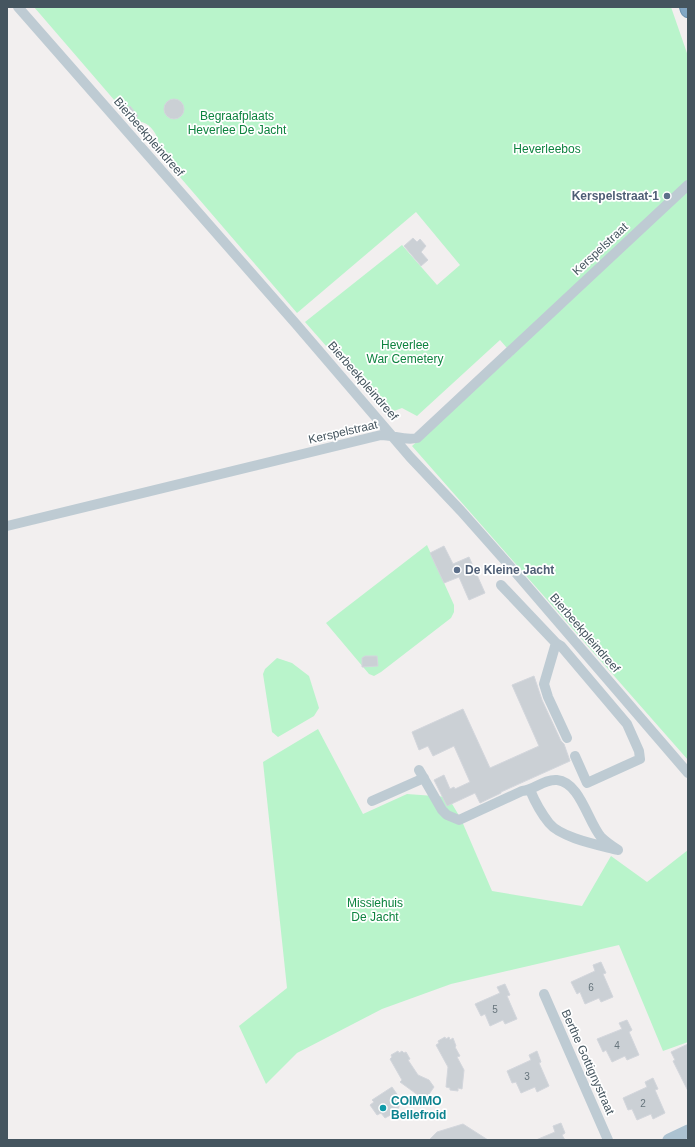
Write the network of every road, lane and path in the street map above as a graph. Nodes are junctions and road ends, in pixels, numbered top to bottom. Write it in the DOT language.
graph roads {
  1 [pos="18,7"];
  2 [pos="687,7"];
  3 [pos="688,10"];
  4 [pos="688,185"];
  5 [pos="392,435"];
  6 [pos="7,526"];
  7 [pos="502,585"];
  8 [pos="556,643"];
  9 [pos="567,738"];
  10 [pos="575,756"];
  11 [pos="688,773"];
  12 [pos="530,790"];
  13 [pos="372,801"];
  14 [pos="544,994"];
  15 [pos="688,1131"];
  16 [pos="608,1140"];
  17 [pos="669,1140"];
  1 -- 5 [label="street, Bierbeekpleindreef"];
  2 -- 3 [label="highway"];
  4 -- 5 [label="street, Kerspelstraat"];
  5 -- 6 [label="street, Kerspelstraat"];
  5 -- 11 [label="street, Bierbeekpleindreef"];
  7 -- 8 [label="street"];
  8 -- 9 [label="street"];
  8 -- 10 [label="street"];
  12 -- 12 [label="street"];
  12 -- 13 [label="street"];
  14 -- 16 [label="street, Berthe Gottignystraat"];
  15 -- 17 [label="main road"];
}
